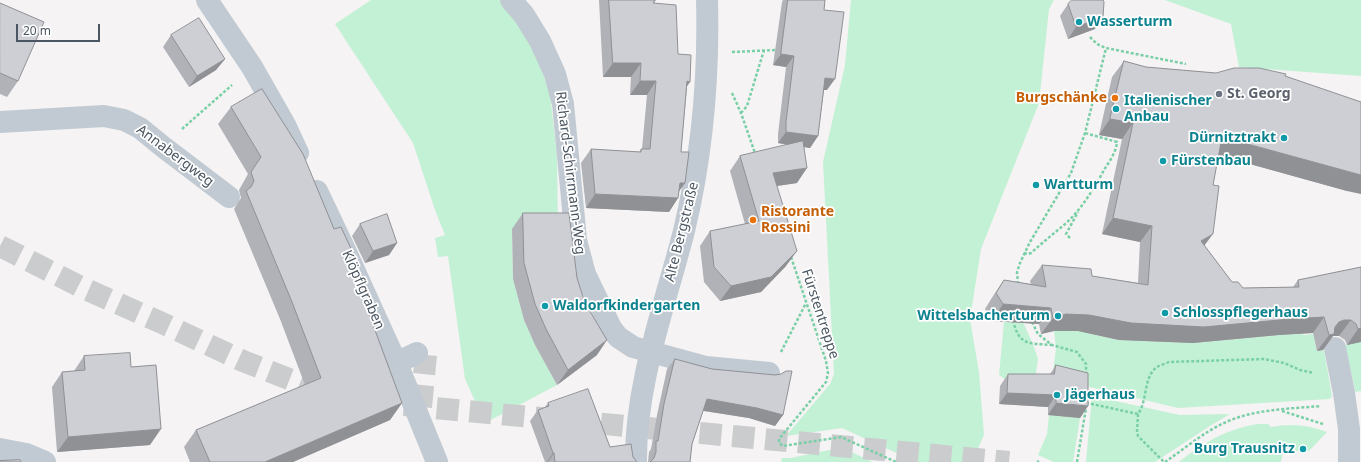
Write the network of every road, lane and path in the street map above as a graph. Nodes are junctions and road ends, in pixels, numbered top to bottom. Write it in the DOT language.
graph roads {
  1 [pos="206,0"];
  2 [pos="511,0"];
  3 [pos="707,0"];
  4 [pos="1090,38"];
  5 [pos="1106,48"];
  6 [pos="764,50"];
  7 [pos="775,50"];
  8 [pos="725,52"];
  9 [pos="1186,64"];
  10 [pos="252,67"];
  11 [pos="738,106"];
  12 [pos="741,113"];
  13 [pos="0,122"];
  14 [pos="1084,133"];
  15 [pos="162,146"];
  16 [pos="758,163"];
  17 [pos="229,197"];
  18 [pos="1081,207"];
  19 [pos="1070,238"];
  20 [pos="788,250"];
  21 [pos="1024,254"];
  22 [pos="1018,287"];
  23 [pos="806,303"];
  24 [pos="1029,315"];
  25 [pos="1013,320"];
  26 [pos="1052,345"];
  27 [pos="1335,348"];
  28 [pos="651,352"];
  29 [pos="417,353"];
  30 [pos="396,363"];
  31 [pos="769,373"];
  32 [pos="1321,374"];
  33 [pos="1086,379"];
  34 [pos="1087,397"];
  35 [pos="1080,402"];
  36 [pos="1087,403"];
  37 [pos="1325,405"];
  38 [pos="1280,410"];
  39 [pos="1138,414"];
  40 [pos="1349,429"];
  41 [pos="0,449"];
  42 [pos="45,462"];
  43 [pos="437,462"];
  44 [pos="636,462"];
  45 [pos="896,462"];
  46 [pos="1077,462"];
  47 [pos="1165,462"];
  48 [pos="1349,462"];
  1 -- 10 [label="street, Klöpflgraben"];
  2 -- 28 [label="street, Richard-Schirrmann-Weg"];
  3 -- 28 [label="street, Alte Bergstraße"];
  4 -- 5 [label="path"];
  5 -- 9 [label="path"];
  5 -- 14 [label="path"];
  6 -- 7 [label="path"];
  6 -- 8 [label="path"];
  6 -- 12 [label="path"];
  10 -- 15 [label="path"];
  10 -- 30 [label="street, Klöpflgraben"];
  11 -- 12 [label="path"];
  12 -- 16 [label="path"];
  13 -- 15 [label="street, Annabergweg"];
  14 -- 18 [label="path"];
  14 -- 21 [label="path"];
  15 -- 17 [label="street, Annabergweg"];
  18 -- 19 [label="path"];
  18 -- 21 [label="path"];
  20 -- 23 [label="path, Fürstentreppe"];
  21 -- 22 [label="path"];
  23 -- 31 [label="path"];
  23 -- 45 [label="path, Fürstentreppe"];
  24 -- 26 [label="path"];
  25 -- 26 [label="path"];
  26 -- 33 [label="path"];
  27 -- 40 [label="street, bridge"];
  28 -- 31 [label="street, Richard-Schirrmann-Weg"];
  28 -- 44 [label="street, Alte Bergstraße"];
  29 -- 30 [label="street"];
  30 -- 43 [label="street, Klöpflgraben"];
  32 -- 39 [label="path"];
  34 -- 36 [label="path"];
  35 -- 36 [label="path"];
  36 -- 39 [label="path"];
  36 -- 46 [label="path"];
  37 -- 38 [label="path"];
  38 -- 40 [label="path"];
  38 -- 47 [label="path"];
  39 -- 47 [label="path"];
  40 -- 48 [label="street"];
  41 -- 42 [label="street"];
}
